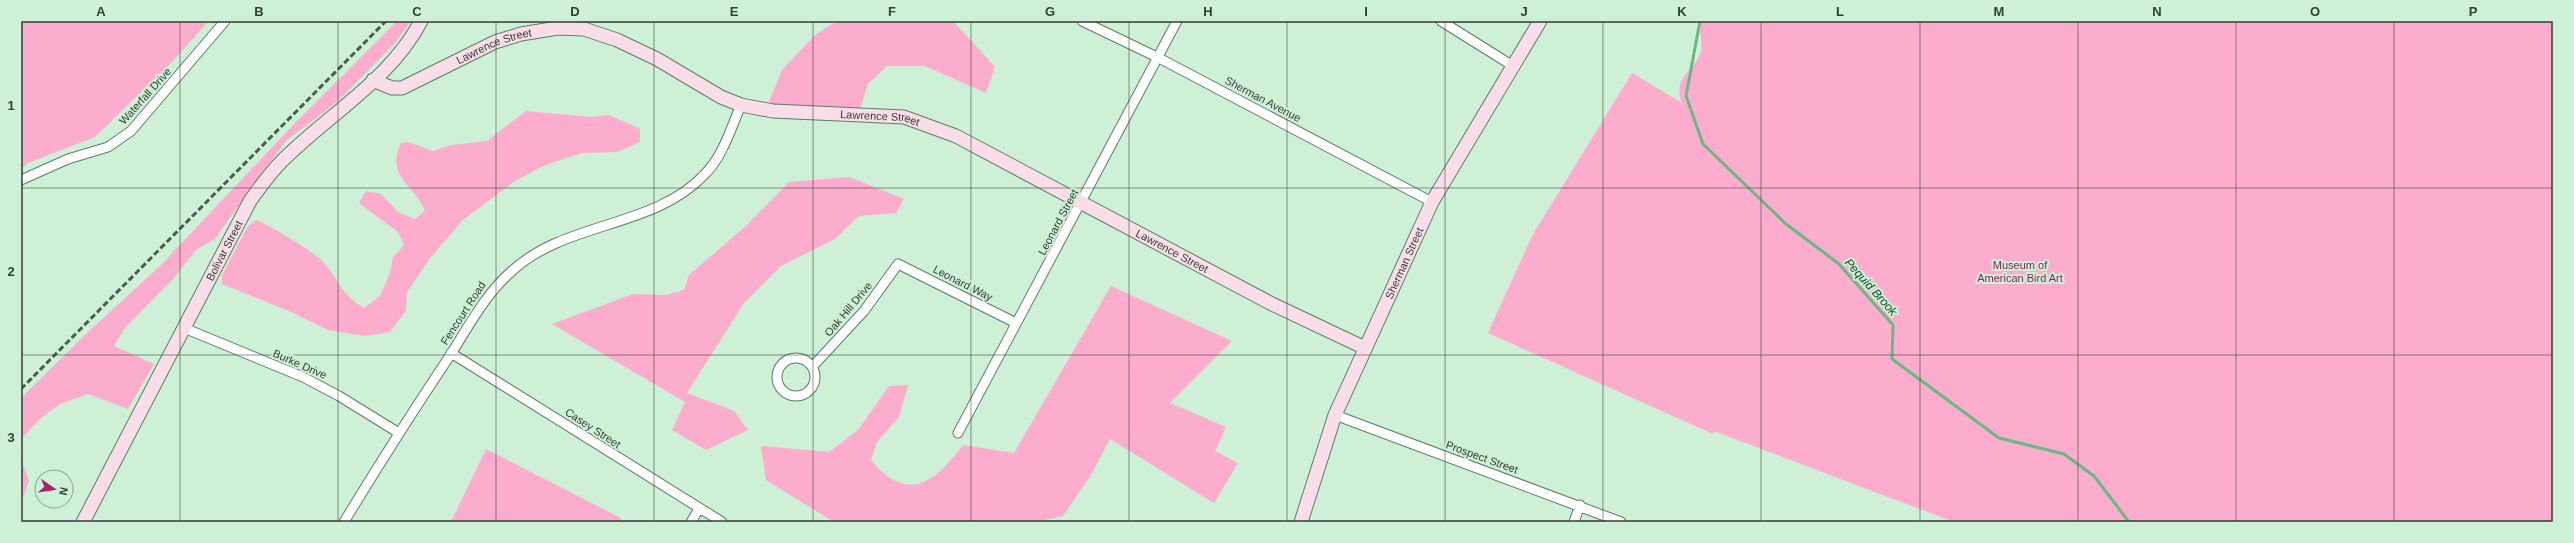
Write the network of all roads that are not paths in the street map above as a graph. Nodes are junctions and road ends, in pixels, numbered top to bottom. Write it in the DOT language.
graph roads {
  1 [pos="225,21"];
  2 [pos="422,21"];
  3 [pos="1082,21"];
  4 [pos="1177,21"];
  5 [pos="1442,21"];
  6 [pos="1540,21"];
  7 [pos="585,25"];
  8 [pos="1159,58"];
  9 [pos="1513,66"];
  10 [pos="373,80"];
  11 [pos="742,105"];
  12 [pos="21,180"];
  13 [pos="1432,202"];
  14 [pos="1080,204"];
  15 [pos="898,264"];
  16 [pos="1016,323"];
  17 [pos="184,328"];
  18 [pos="1365,348"];
  19 [pos="451,353"];
  20 [pos="813,366"];
  21 [pos="1335,415"];
  22 [pos="399,433"];
  23 [pos="958,433"];
  24 [pos="1580,505"];
  25 [pos="699,509"];
  26 [pos="83,522"];
  27 [pos="344,522"];
  28 [pos="692,522"];
  29 [pos="722,522"];
  30 [pos="1301,522"];
  31 [pos="1574,522"];
  32 [pos="1621,522"];
  1 -- 12 [label="street, Waterfall Drive"];
  2 -- 10 [label="street, Bolivar Street"];
  3 -- 8 [label="street, Sherman Avenue"];
  4 -- 8 [label="street, Leonard Street"];
  5 -- 9 [label="street"];
  6 -- 9 [label="street, Sherman Street"];
  7 -- 10 [label="street, Lawrence Street"];
  7 -- 11 [label="street, Lawrence Street"];
  8 -- 13 [label="street, Sherman Avenue"];
  8 -- 14 [label="street, Leonard Street"];
  9 -- 13 [label="street, Sherman Street"];
  10 -- 17 [label="street, Bolivar Street"];
  11 -- 14 [label="street, Lawrence Street"];
  11 -- 19 [label="street, Fencourt Road"];
  13 -- 18 [label="street, Sherman Street"];
  14 -- 16 [label="street, Leonard Street"];
  14 -- 18 [label="street, Lawrence Street"];
  15 -- 16 [label="street, Leonard Way"];
  15 -- 20 [label="street, Oak Hill Drive"];
  16 -- 23 [label="street, Leonard Street"];
  17 -- 22 [label="street, Burke Drive"];
  17 -- 26 [label="street, Bolivar Street"];
  18 -- 21 [label="street, Sherman Street"];
  19 -- 22 [label="street, Fencourt Road"];
  19 -- 25 [label="street, Casey Street"];
  20 -- 20 [label="street"];
  21 -- 24 [label="street, Prospect Street"];
  21 -- 30 [label="street, Sherman Street"];
  22 -- 27 [label="street, Fencourt Road"];
  24 -- 31 [label="street"];
  24 -- 32 [label="street, Prospect Street"];
  25 -- 28 [label="street"];
  25 -- 29 [label="street, Casey Street"];
}
